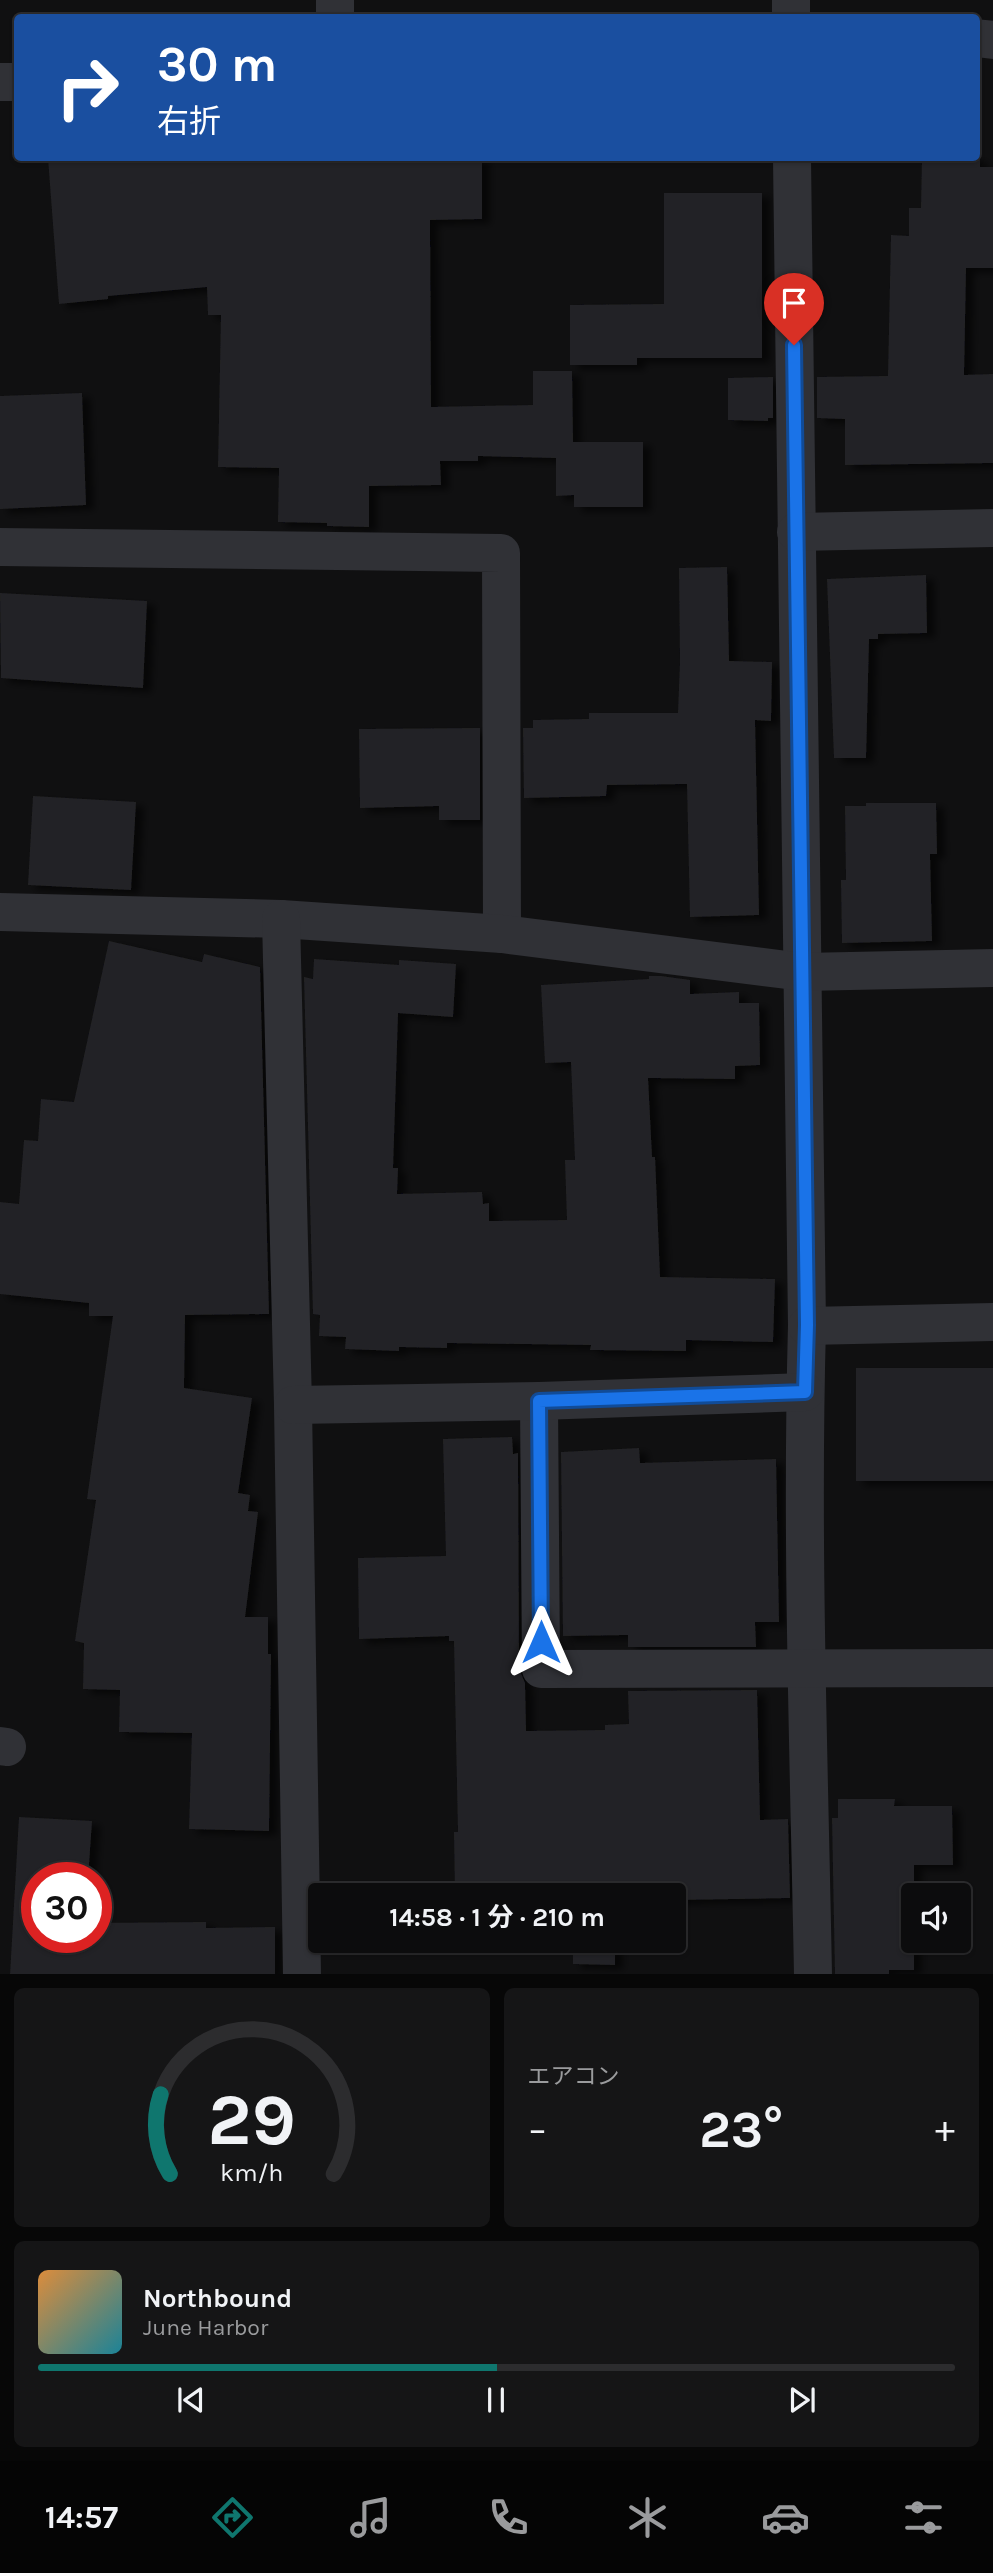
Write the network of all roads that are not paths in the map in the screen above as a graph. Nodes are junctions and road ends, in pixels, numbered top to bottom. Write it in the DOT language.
graph roads {
  1 [pos="792,161"];
  2 [pos="993,528"];
  3 [pos="796,532"];
  4 [pos="0,547"];
  5 [pos="0,912"];
  6 [pos="281,919"];
  7 [pos="502,934"];
  8 [pos="993,968"];
  9 [pos="803,972"];
  10 [pos="993,1322"];
  11 [pos="807,1325"];
  12 [pos="805,1392"];
  13 [pos="539,1401"];
  14 [pos="293,1405"];
  15 [pos="993,1668"];
  16 [pos="808,1670"];
  17 [pos="302,1974"];
  18 [pos="813,1974"];
  1 -- 3 [label="street"];
  2 -- 3 [label="street"];
  3 -- 9 [label="street"];
  4 -- 7 [label="street"];
  5 -- 6 [label="street"];
  6 -- 7 [label="street"];
  6 -- 14 [label="street"];
  7 -- 9 [label="street"];
  8 -- 9 [label="street"];
  9 -- 11 [label="street"];
  10 -- 11 [label="street"];
  11 -- 12 [label="street"];
  12 -- 13 [label="street"];
  12 -- 16 [label="street"];
  13 -- 14 [label="street"];
  13 -- 16 [label="street"];
  14 -- 17 [label="street"];
  15 -- 16 [label="street"];
  16 -- 18 [label="street"];
}
